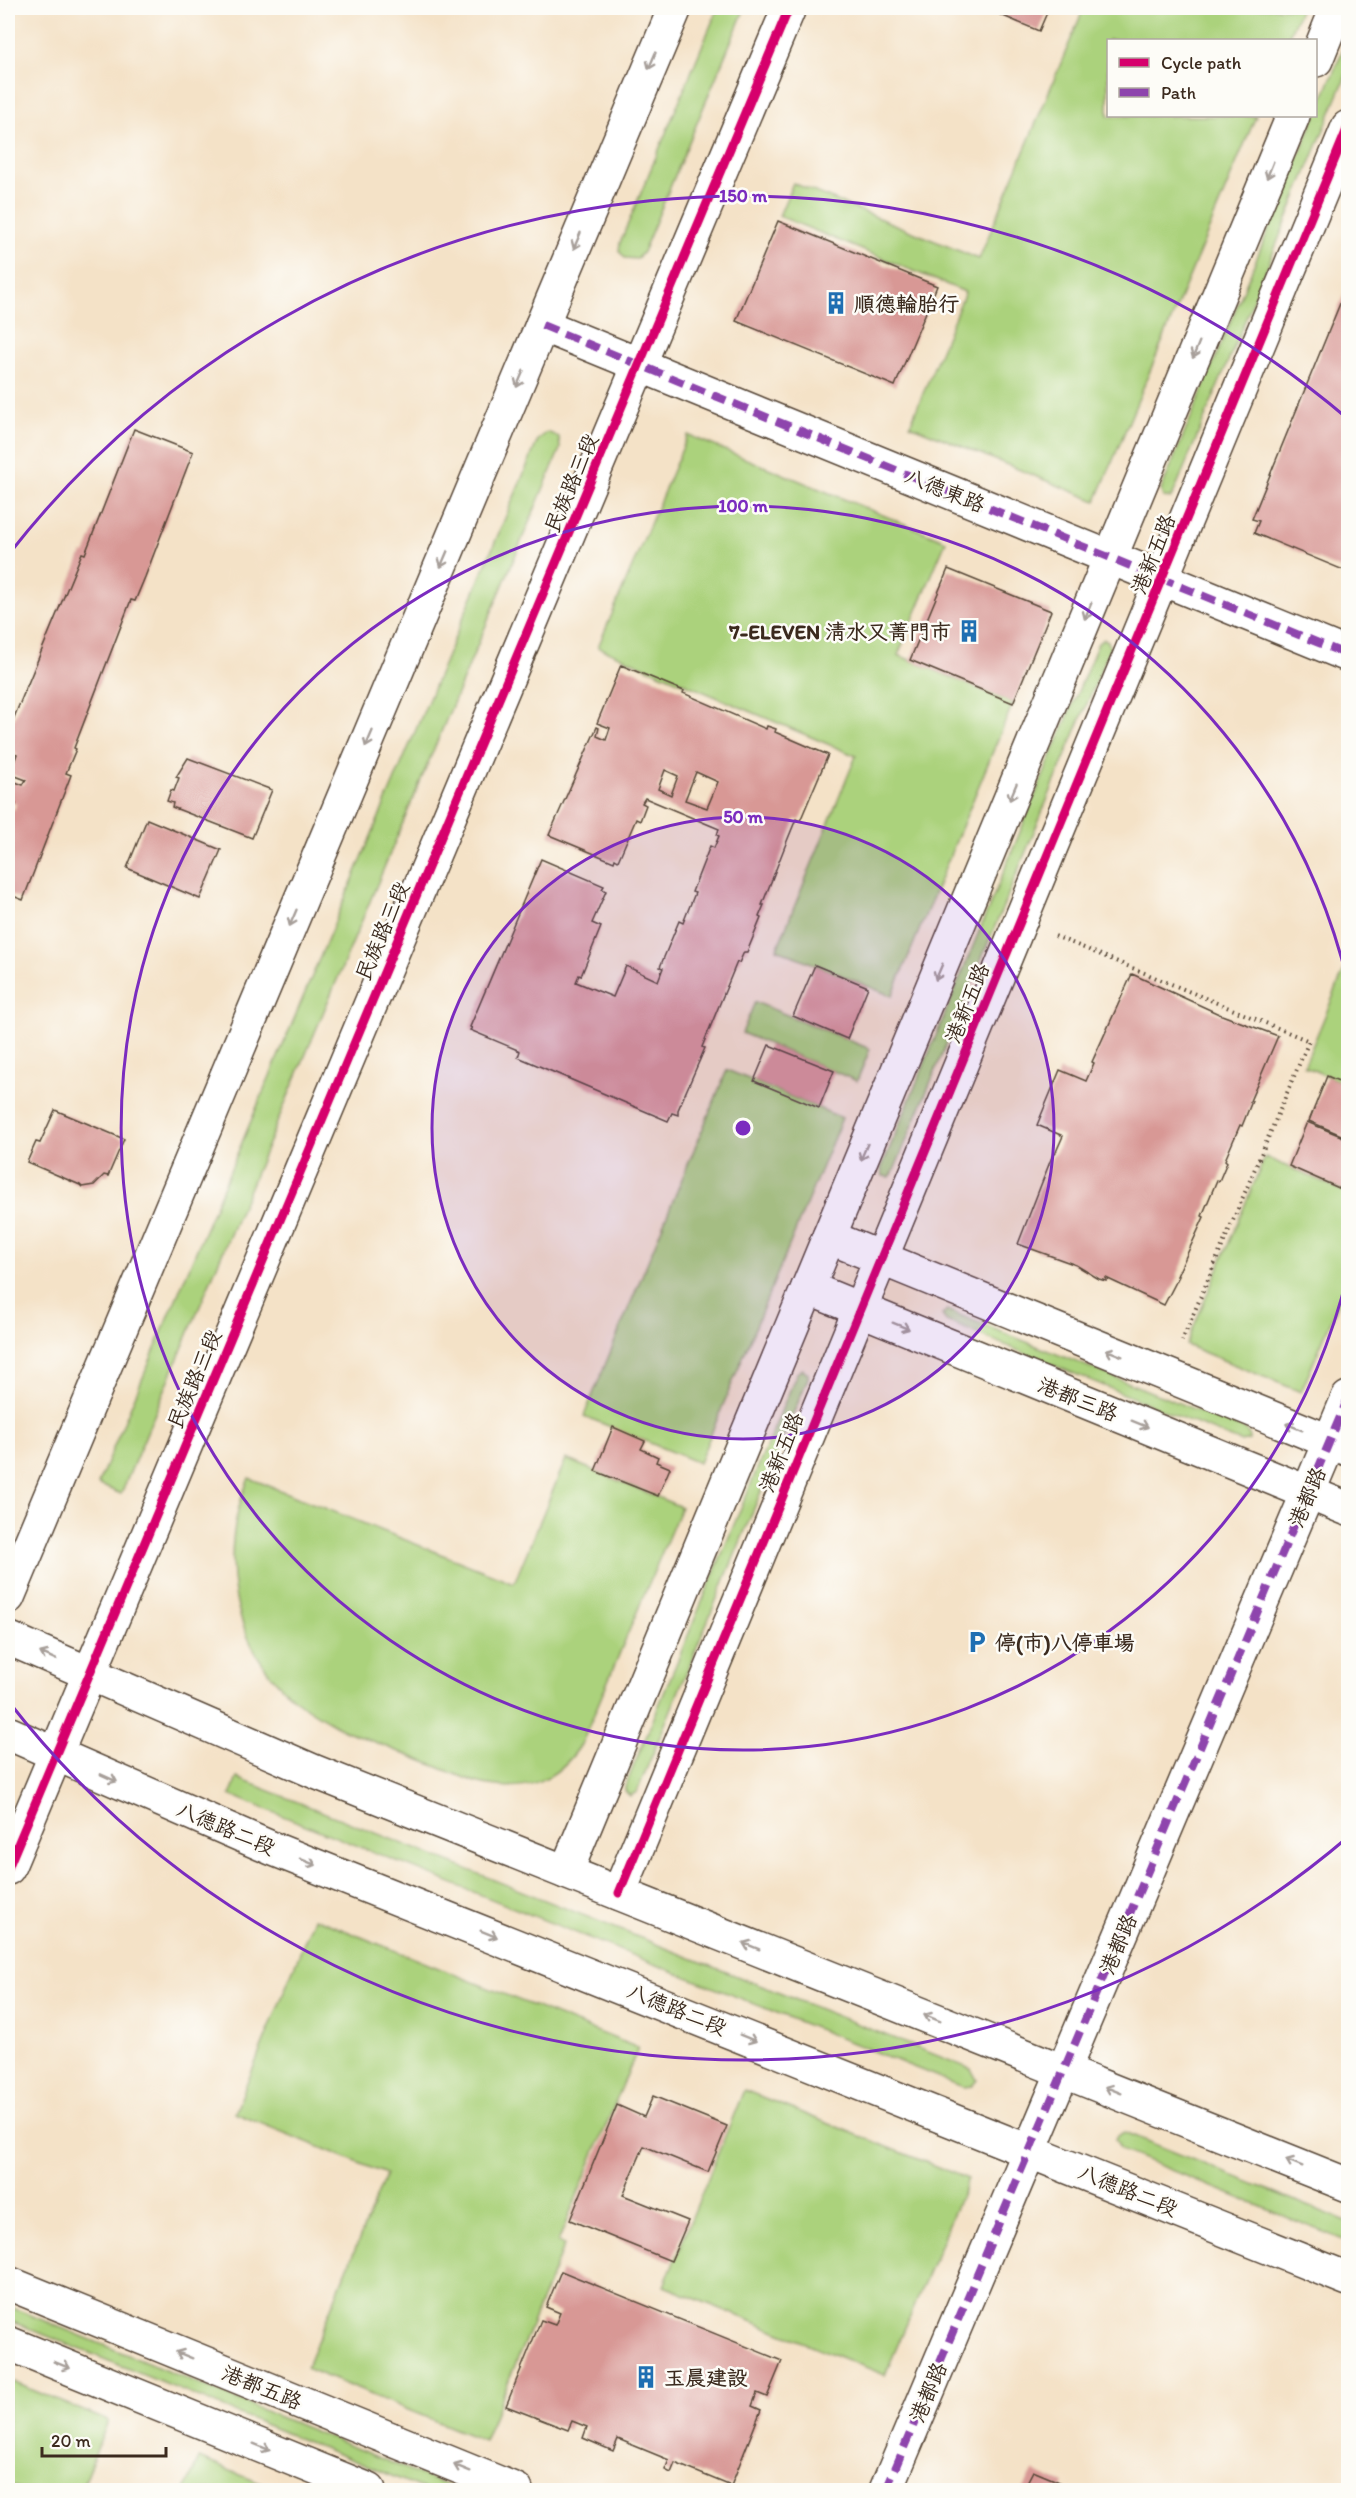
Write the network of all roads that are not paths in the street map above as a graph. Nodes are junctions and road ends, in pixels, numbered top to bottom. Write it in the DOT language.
graph roads {
  1 [pos="675,8"];
  2 [pos="789,8"];
  3 [pos="1337,8"];
  4 [pos="1317,58"];
  5 [pos="1293,117"];
  6 [pos="1348,127"];
  7 [pos="542,325"];
  8 [pos="639,365"];
  9 [pos="1110,557"];
  10 [pos="1162,579"];
  11 [pos="1348,656"];
  12 [pos="830,1237"];
  13 [pos="881,1258"];
  14 [pos="808,1288"];
  15 [pos="860,1309"];
  16 [pos="1348,1398"];
  17 [pos="1340,1445"];
  18 [pos="1309,1493"];
  19 [pos="1348,1509"];
  20 [pos="8,1597"];
  21 [pos="8,1638"];
  22 [pos="89,1674"];
  23 [pos="8,1733"];
  24 [pos="55,1754"];
  25 [pos="8,1868"];
  26 [pos="566,1872"];
  27 [pos="619,1893"];
  28 [pos="1065,2070"];
  29 [pos="1030,2151"];
  30 [pos="1348,2185"];
  31 [pos="1348,2279"];
  32 [pos="8,2283"];
  33 [pos="8,2343"];
  34 [pos="369,2490"];
  35 [pos="516,2490"];
  36 [pos="886,2490"];
  1 -- 7 [label="street, one-way"];
  2 -- 8 [label="street, 民族路三段"];
  3 -- 4 [label="street"];
  5 -- 9 [label="street, 港新五路, one-way"];
  6 -- 10 [label="street, 港新五路"];
  7 -- 8 [label="street, 八德東路"];
  7 -- 20 [label="street, one-way"];
  8 -- 9 [label="street, 八德東路"];
  8 -- 22 [label="street, 民族路三段"];
  9 -- 10 [label="street, 八德東路"];
  9 -- 12 [label="street, 港新五路, one-way"];
  10 -- 11 [label="street, 八德東路"];
  10 -- 13 [label="street, 港新五路"];
  12 -- 13 [label="street"];
  12 -- 14 [label="street, 港新五路"];
  13 -- 15 [label="street, 港新五路"];
  17 -- 13 [label="street, one-way"];
  14 -- 15 [label="street, 港都三路"];
  14 -- 26 [label="street, 港新五路"];
  15 -- 18 [label="street, 港都三路, one-way"];
  15 -- 27 [label="street, 港新五路"];
  16 -- 17 [label="street, 港都路"];
  17 -- 18 [label="street, 港都路"];
  18 -- 19 [label="street, 港都三路"];
  18 -- 28 [label="street, 港都路"];
  22 -- 21 [label="street, one-way"];
  22 -- 24 [label="street, 民族路三段"];
  22 -- 26 [label="street"];
  23 -- 24 [label="street, 八德路二段"];
  24 -- 25 [label="street, 民族路三段"];
  24 -- 29 [label="street, 八德路二段, one-way"];
  26 -- 27 [label="street"];
  28 -- 27 [label="street, one-way"];
  28 -- 29 [label="street, 港都路"];
  30 -- 28 [label="street, one-way"];
  29 -- 31 [label="street, 八德路二段"];
  29 -- 36 [label="street, 港都路"];
  35 -- 32 [label="street, 港都五路, one-way"];
  33 -- 34 [label="street, one-way"];
}
